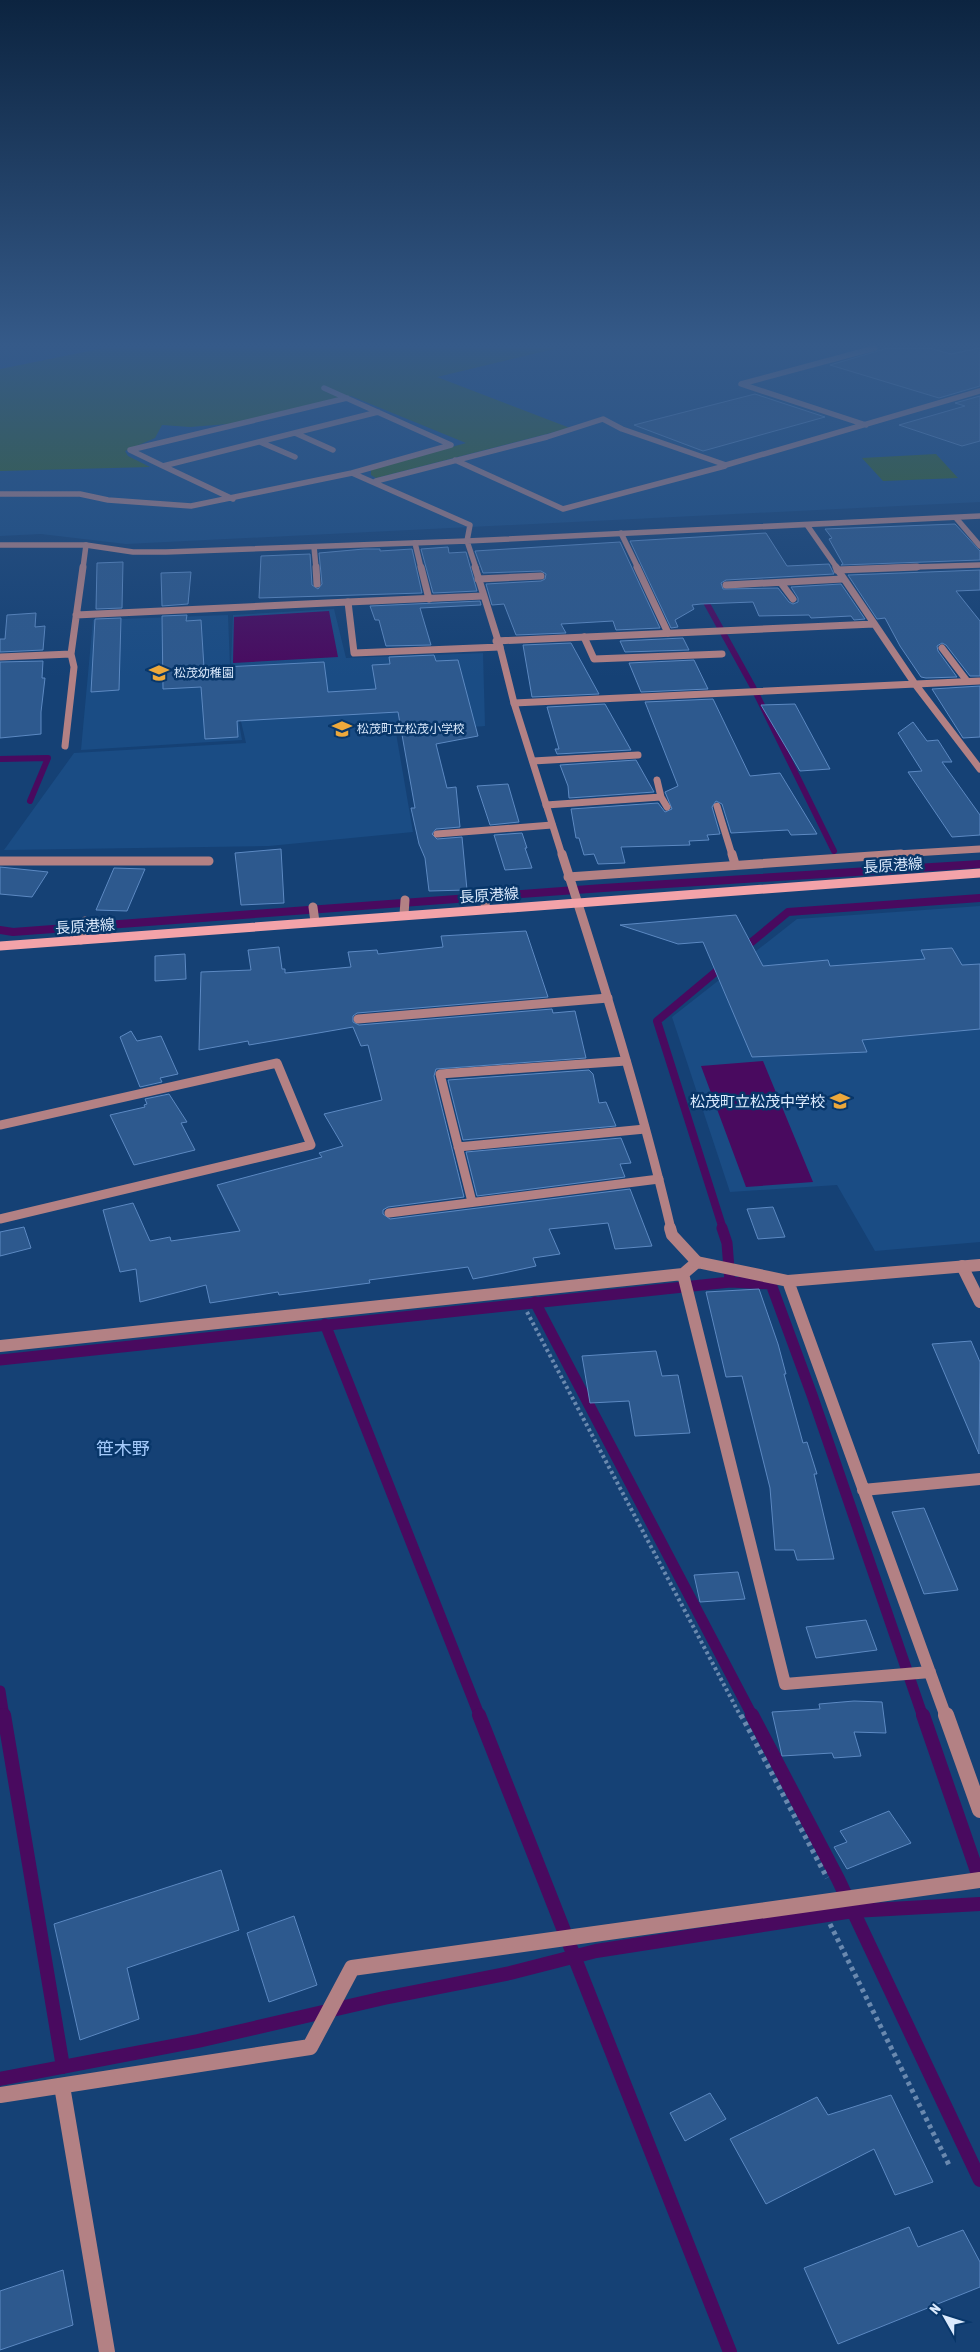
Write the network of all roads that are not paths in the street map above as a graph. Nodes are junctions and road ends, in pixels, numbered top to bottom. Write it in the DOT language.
graph roads {
  1 [pos="146,458"];
  2 [pos="196,458"];
  3 [pos="406,458"];
  4 [pos="464,458"];
  5 [pos="705,458"];
  6 [pos="751,458"];
  7 [pos="455,460"];
  8 [pos="726,465"];
  9 [pos="162,466"];
  10 [pos="352,473"];
  11 [pos="376,481"];
  12 [pos="0,494"];
  13 [pos="233,499"];
  14 [pos="980,516"];
  15 [pos="956,518"];
  16 [pos="807,525"];
  17 [pos="621,533"];
  18 [pos="467,541"];
  19 [pos="415,543"];
  20 [pos="86,545"];
  21 [pos="0,546"];
  22 [pos="980,546"];
  23 [pos="314,547"];
  24 [pos="980,565"];
  25 [pos="837,570"];
  26 [pos="541,576"];
  27 [pos="478,579"];
  28 [pos="843,579"];
  29 [pos="781,583"];
  30 [pos="317,584"];
  31 [pos="726,585"];
  32 [pos="483,596"];
  33 [pos="429,599"];
  34 [pos="793,599"];
  35 [pos="348,602"];
  36 [pos="76,615"];
  37 [pos="874,624"];
  38 [pos="668,633"];
  39 [pos="584,637"];
  40 [pos="498,644"];
  41 [pos="942,648"];
  42 [pos="71,654"];
  43 [pos="722,654"];
  44 [pos="0,658"];
  45 [pos="967,681"];
  46 [pos="980,681"];
  47 [pos="915,684"];
  48 [pos="514,703"];
  49 [pos="65,746"];
  50 [pos="638,755"];
  51 [pos="533,761"];
  52 [pos="980,769"];
  53 [pos="657,780"];
  54 [pos="661,797"];
  55 [pos="546,804"];
  56 [pos="717,806"];
  57 [pos="667,807"];
  58 [pos="552,825"];
  59 [pos="437,834"];
  60 [pos="980,849"];
  61 [pos="209,860"];
  62 [pos="0,861"];
  63 [pos="736,864"];
  64 [pos="980,873"];
  65 [pos="572,890"];
  66 [pos="483,893"];
  67 [pos="405,900"];
  68 [pos="313,907"];
  69 [pos="486,909"];
  70 [pos="404,915"];
  71 [pos="85,921"];
  72 [pos="315,922"];
  73 [pos="81,940"];
  74 [pos="0,946"];
  75 [pos="608,998"];
  76 [pos="358,1019"];
  77 [pos="626,1061"];
  78 [pos="0,1125"];
  79 [pos="645,1129"];
  80 [pos="458,1147"];
  81 [pos="659,1179"];
  82 [pos="472,1202"];
  83 [pos="389,1213"];
  84 [pos="0,1219"];
  85 [pos="697,1262"];
  86 [pos="980,1265"];
  87 [pos="962,1266"];
  88 [pos="683,1274"];
  89 [pos="788,1281"];
  90 [pos="980,1302"];
  91 [pos="0,1346"];
  92 [pos="980,1479"];
  93 [pos="863,1490"];
  94 [pos="930,1672"];
  95 [pos="980,1810"];
  96 [pos="980,1880"];
  97 [pos="62,2086"];
  98 [pos="0,2095"];
  99 [pos="107,2352"];
  1 -- 9 [label="street"];
  2 -- 9 [label="street"];
  3 -- 10 [label="street"];
  4 -- 7 [label="street"];
  5 -- 8 [label="street"];
  6 -- 8 [label="street"];
  7 -- 8 [label="street"];
  7 -- 11 [label="street"];
  9 -- 13 [label="street"];
  10 -- 11 [label="street"];
  10 -- 13 [label="street"];
  11 -- 18 [label="street"];
  12 -- 13 [label="street"];
  14 -- 15 [label="street"];
  15 -- 16 [label="street"];
  15 -- 22 [label="street"];
  16 -- 17 [label="street"];
  16 -- 25 [label="street"];
  17 -- 18 [label="street"];
  17 -- 38 [label="street"];
  18 -- 19 [label="street"];
  18 -- 27 [label="street"];
  19 -- 23 [label="street"];
  19 -- 33 [label="street"];
  20 -- 21 [label="street"];
  20 -- 23 [label="street"];
  20 -- 36 [label="street"];
  23 -- 30 [label="street"];
  24 -- 25 [label="street"];
  25 -- 28 [label="street"];
  26 -- 27 [label="street"];
  27 -- 32 [label="street"];
  28 -- 29 [label="street"];
  28 -- 37 [label="street"];
  29 -- 31 [label="street"];
  29 -- 34 [label="street"];
  32 -- 33 [label="street"];
  32 -- 40 [label="street"];
  33 -- 35 [label="street"];
  35 -- 36 [label="street"];
  35 -- 40 [label="street"];
  36 -- 42 [label="street"];
  37 -- 38 [label="street"];
  37 -- 47 [label="street"];
  38 -- 39 [label="street"];
  39 -- 40 [label="street"];
  39 -- 43 [label="street"];
  40 -- 48 [label="street"];
  41 -- 45 [label="street"];
  42 -- 44 [label="street"];
  42 -- 49 [label="street"];
  45 -- 46 [label="street"];
  45 -- 47 [label="street"];
  47 -- 48 [label="street"];
  47 -- 52 [label="street"];
  48 -- 51 [label="street"];
  50 -- 51 [label="street"];
  51 -- 55 [label="street"];
  53 -- 54 [label="street"];
  54 -- 55 [label="street"];
  54 -- 57 [label="street"];
  55 -- 58 [label="street"];
  56 -- 63 [label="street"];
  58 -- 59 [label="street"];
  58 -- 65 [label="street"];
  60 -- 63 [label="street"];
  61 -- 62 [label="street"];
  63 -- 65 [label="street"];
  64 -- 65 [label="main road, 長原港線"];
  65 -- 69 [label="main road, 長原港線"];
  65 -- 75 [label="street"];
  66 -- 69 [label="street"];
  67 -- 70 [label="street"];
  68 -- 72 [label="street"];
  69 -- 70 [label="main road, 長原港線"];
  70 -- 72 [label="main road, 長原港線"];
  71 -- 73 [label="street"];
  72 -- 73 [label="main road, 長原港線"];
  73 -- 74 [label="main road, 長原港線"];
  75 -- 76 [label="street"];
  75 -- 77 [label="street"];
  77 -- 79 [label="street"];
  77 -- 80 [label="street"];
  78 -- 84 [label="street"];
  79 -- 80 [label="street"];
  79 -- 81 [label="street"];
  80 -- 82 [label="street"];
  81 -- 82 [label="street"];
  81 -- 85 [label="street"];
  82 -- 83 [label="street"];
  85 -- 88 [label="street"];
  85 -- 89 [label="street"];
  86 -- 87 [label="street"];
  87 -- 89 [label="street"];
  87 -- 90 [label="street"];
  88 -- 91 [label="street"];
  88 -- 94 [label="street"];
  89 -- 93 [label="street"];
  92 -- 93 [label="street"];
  93 -- 94 [label="street"];
  94 -- 95 [label="street"];
  96 -- 97 [label="street"];
  97 -- 98 [label="street"];
  97 -- 99 [label="street"];
}
